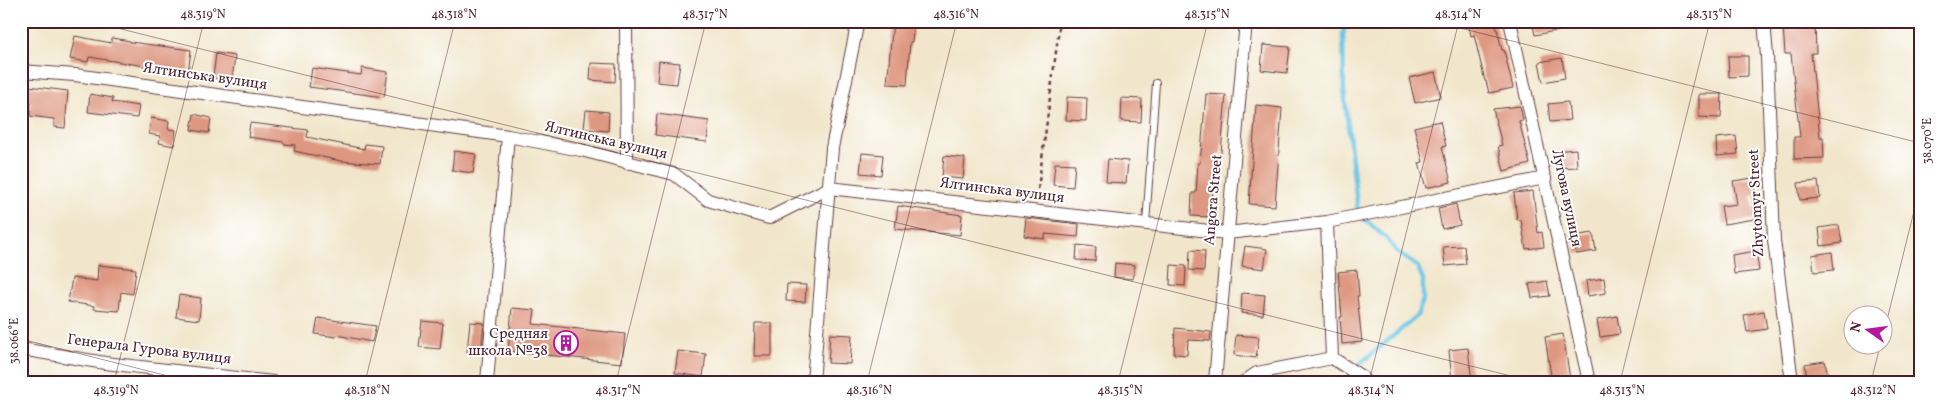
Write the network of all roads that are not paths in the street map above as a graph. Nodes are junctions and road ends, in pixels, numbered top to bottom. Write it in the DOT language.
graph roads {
  1 [pos="626,21"];
  2 [pos="858,21"];
  3 [pos="1246,21"];
  4 [pos="1510,21"];
  5 [pos="1764,21"];
  6 [pos="21,71"];
  7 [pos="1156,83"];
  8 [pos="508,136"];
  9 [pos="627,163"];
  10 [pos="1545,178"];
  11 [pos="829,188"];
  12 [pos="1326,222"];
  13 [pos="1146,224"];
  14 [pos="1227,233"];
  15 [pos="21,349"];
  16 [pos="1332,358"];
  17 [pos="1363,380"];
  18 [pos="273,382"];
  19 [pos="488,382"];
  20 [pos="813,382"];
  21 [pos="1215,382"];
  22 [pos="1244,382"];
  23 [pos="1589,382"];
  24 [pos="1792,382"];
  1 -- 9 [label="street"];
  2 -- 11 [label="street"];
  3 -- 14 [label="street, Angora Street"];
  4 -- 10 [label="street, Лугова вулиця"];
  5 -- 24 [label="street, Zhytomyr Street"];
  6 -- 8 [label="street, Ялтинська вулиця"];
  7 -- 13 [label="lane"];
  8 -- 9 [label="street, Ялтинська вулиця"];
  8 -- 19 [label="street"];
  9 -- 11 [label="street, Ялтинська вулиця"];
  10 -- 12 [label="street, Ялтинська вулиця"];
  10 -- 23 [label="street, Лугова вулиця"];
  11 -- 13 [label="street, Ялтинська вулиця"];
  11 -- 20 [label="street"];
  12 -- 14 [label="street, Ялтинська вулиця"];
  12 -- 16 [label="street"];
  13 -- 14 [label="street, Ялтинська вулиця"];
  14 -- 21 [label="street, Angora Street"];
  15 -- 18 [label="street, Генерала Гурова вулиця"];
  16 -- 17 [label="street"];
  16 -- 22 [label="street"];
}
